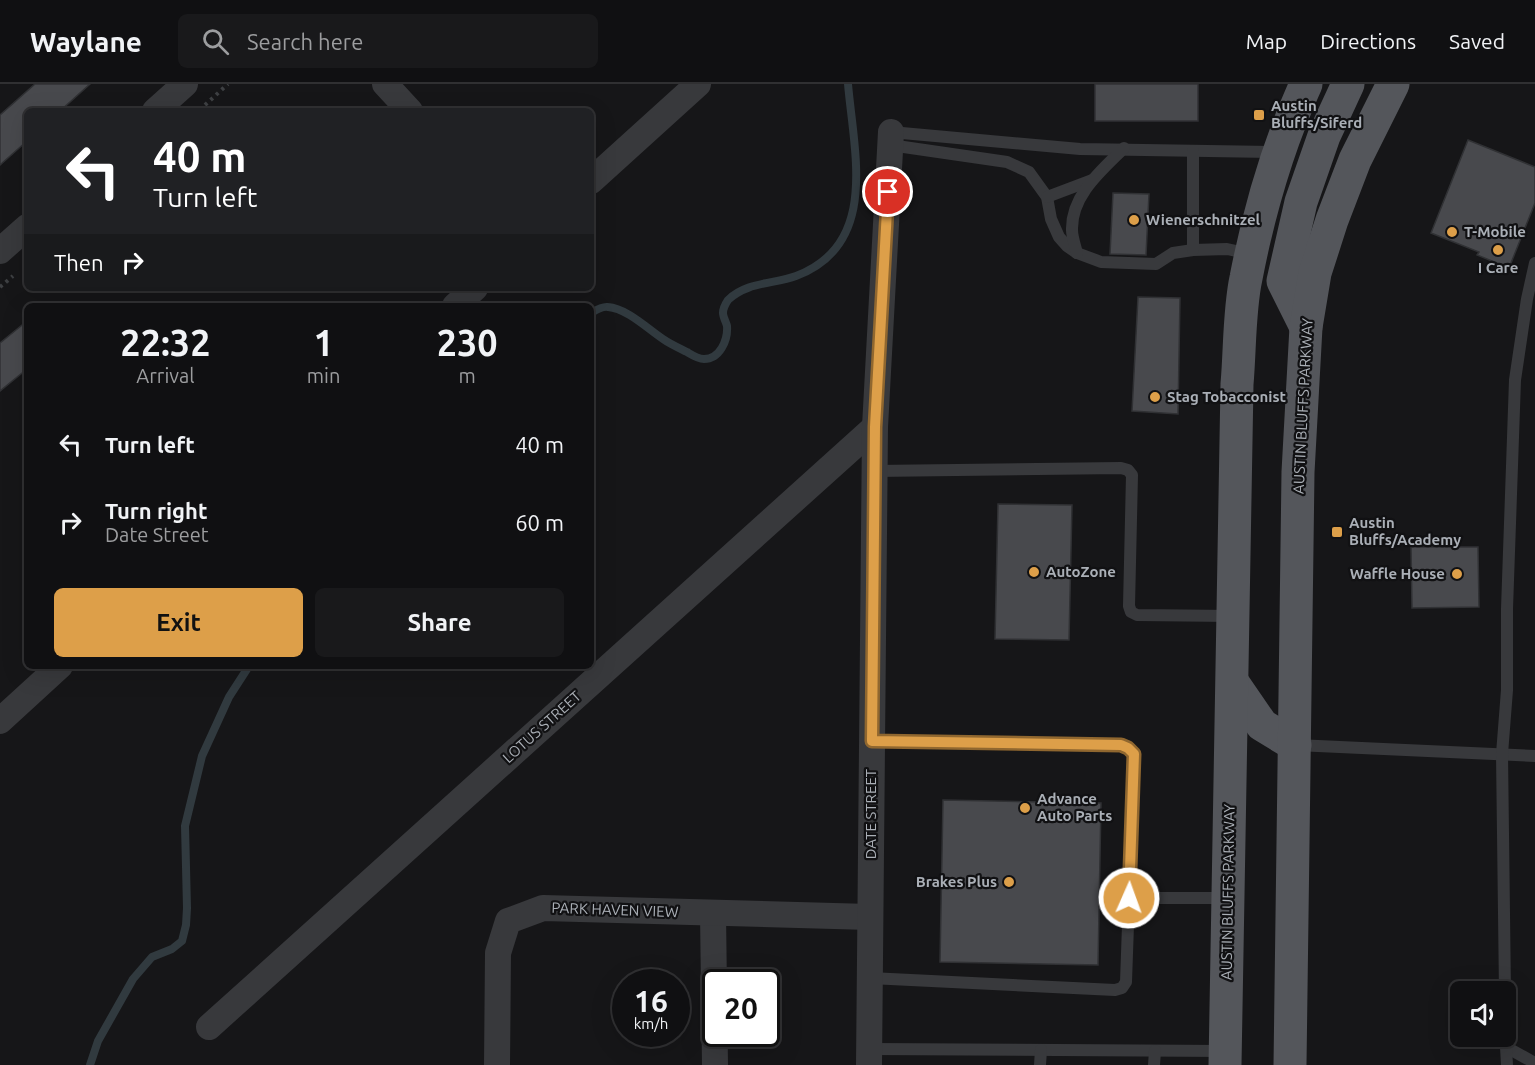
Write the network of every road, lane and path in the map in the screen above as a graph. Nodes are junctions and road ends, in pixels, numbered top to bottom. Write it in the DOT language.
graph roads {
  1 [pos="185,84"];
  2 [pos="228,84"];
  3 [pos="698,84"];
  4 [pos="1306,84"];
  5 [pos="1348,84"];
  6 [pos="1393,84"];
  7 [pos="390,86"];
  8 [pos="159,108"];
  9 [pos="201,108"];
  10 [pos="408,108"];
  11 [pos="891,139"];
  12 [pos="1124,148"];
  13 [pos="1193,151"];
  14 [pos="1279,152"];
  15 [pos="594,178"];
  16 [pos="1092,180"];
  17 [pos="1047,196"];
  18 [pos="24,230"];
  19 [pos="1193,249"];
  20 [pos="0,251"];
  21 [pos="1077,253"];
  22 [pos="1252,254"];
  23 [pos="1535,263"];
  24 [pos="472,291"];
  25 [pos="458,303"];
  26 [pos="1306,327"];
  27 [pos="875,427"];
  28 [pos="874,471"];
  29 [pos="1233,616"];
  30 [pos="57,669"];
  31 [pos="1233,683"];
  32 [pos="0,721"];
  33 [pos="872,741"];
  34 [pos="1295,745"];
  35 [pos="1502,754"];
  36 [pos="1535,756"];
  37 [pos="1129,898"];
  38 [pos="1228,898"];
  39 [pos="713,913"];
  40 [pos="870,917"];
  41 [pos="870,978"];
  42 [pos="1505,981"];
  43 [pos="209,1027"];
  44 [pos="1506,1047"];
  45 [pos="1041,1050"];
  46 [pos="1155,1051"];
  47 [pos="869,1057"];
  48 [pos="1225,1058"];
  49 [pos="1535,1063"];
  50 [pos="497,1065"];
  51 [pos="715,1065"];
  52 [pos="1040,1065"];
  53 [pos="1154,1065"];
  54 [pos="1290,1065"];
  55 [pos="1507,1065"];
  1 -- 8 [label="street"];
  2 -- 9 [label="path"];
  3 -- 15 [label="street"];
  4 -- 14 [label="main road, AUSTIN BLUFFS PARKWAY"];
  5 -- 26 [label="main road"];
  6 -- 26 [label="main road, AUSTIN BLUFFS PARKWAY"];
  7 -- 10 [label="street"];
  11 -- 12 [label="lane"];
  11 -- 17 [label="lane"];
  11 -- 27 [label="street, DATE STREET"];
  12 -- 13 [label="lane"];
  12 -- 16 [label="lane"];
  13 -- 14 [label="lane"];
  13 -- 19 [label="lane"];
  14 -- 22 [label="main road, AUSTIN BLUFFS PARKWAY"];
  16 -- 17 [label="lane"];
  16 -- 21 [label="lane"];
  17 -- 21 [label="lane"];
  18 -- 20 [label="street"];
  19 -- 21 [label="lane"];
  19 -- 22 [label="lane"];
  22 -- 29 [label="main road, AUSTIN BLUFFS PARKWAY"];
  23 -- 35 [label="lane"];
  24 -- 25 [label="street"];
  26 -- 34 [label="main road, AUSTIN BLUFFS PARKWAY"];
  27 -- 28 [label="street, DATE STREET"];
  27 -- 43 [label="street, LOTUS STREET"];
  28 -- 29 [label="lane"];
  28 -- 33 [label="street, DATE STREET"];
  29 -- 31 [label="main road, AUSTIN BLUFFS PARKWAY"];
  30 -- 32 [label="street"];
  31 -- 34 [label="main road"];
  31 -- 38 [label="main road, AUSTIN BLUFFS PARKWAY"];
  33 -- 37 [label="lane"];
  33 -- 40 [label="street, DATE STREET"];
  34 -- 35 [label="lane"];
  34 -- 54 [label="main road, AUSTIN BLUFFS PARKWAY"];
  35 -- 36 [label="lane"];
  35 -- 42 [label="lane"];
  37 -- 38 [label="lane"];
  37 -- 41 [label="lane"];
  38 -- 48 [label="main road, AUSTIN BLUFFS PARKWAY"];
  39 -- 40 [label="street, PARK HAVEN VIEW"];
  39 -- 50 [label="street, PARK HAVEN VIEW"];
  39 -- 51 [label="street"];
  40 -- 41 [label="street, DATE STREET"];
  41 -- 47 [label="street, DATE STREET"];
  44 -- 49 [label="lane"];
  44 -- 55 [label="lane"];
  45 -- 46 [label="lane"];
  45 -- 47 [label="lane"];
  45 -- 52 [label="lane"];
  46 -- 48 [label="lane"];
  46 -- 53 [label="lane"];
}
